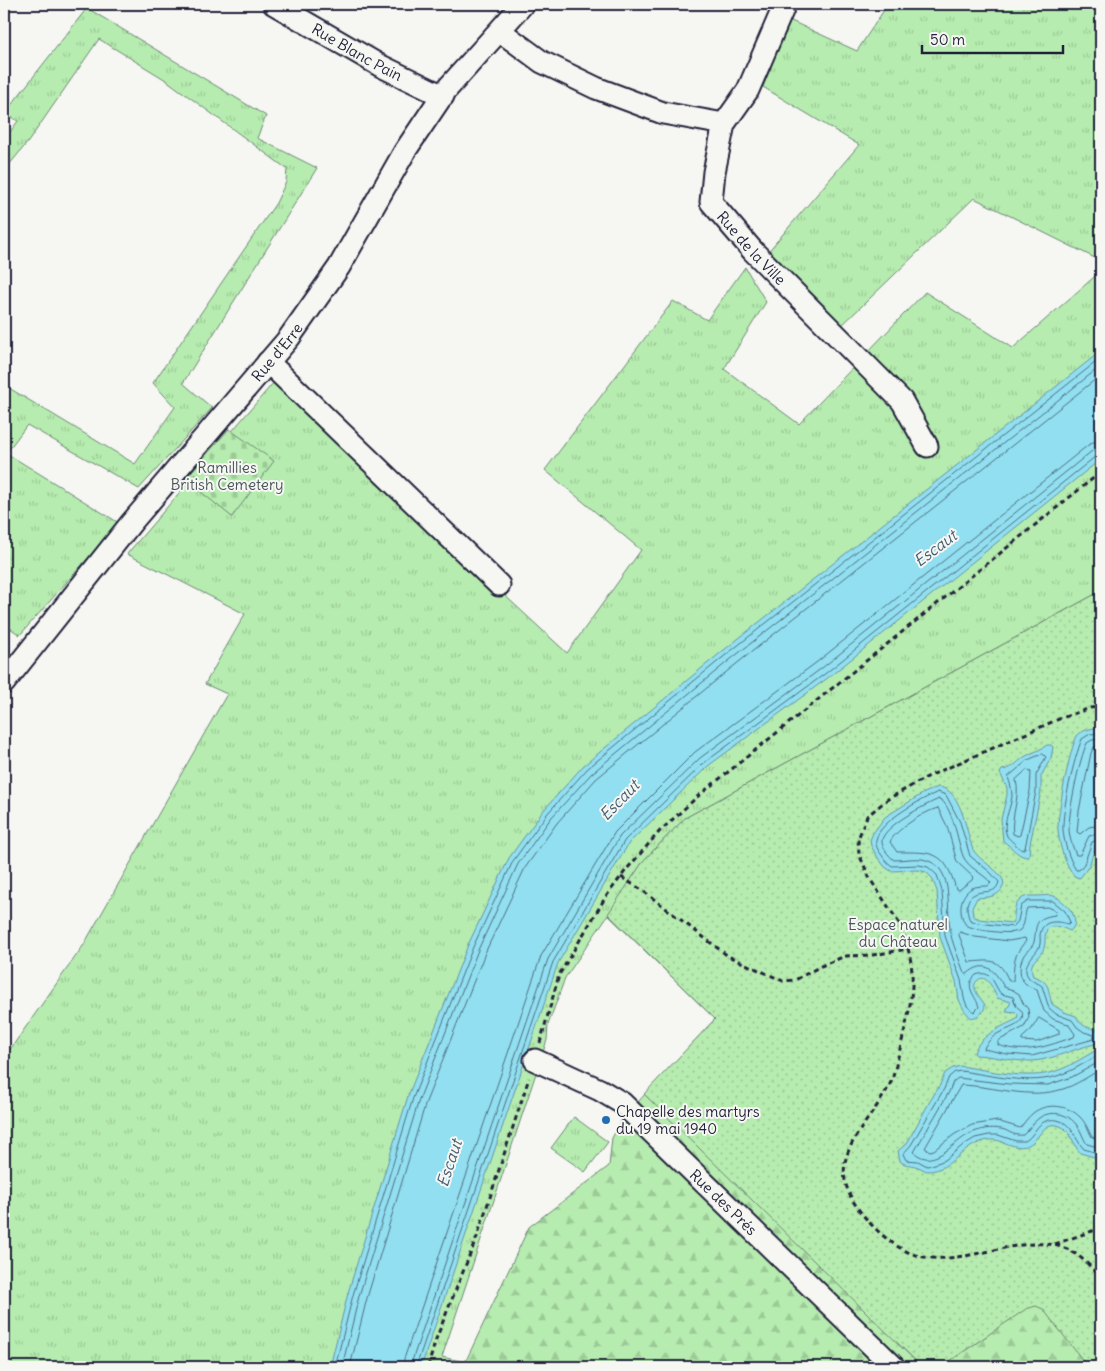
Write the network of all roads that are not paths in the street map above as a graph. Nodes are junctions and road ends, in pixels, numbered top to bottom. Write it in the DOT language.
graph roads {
  1 [pos="274,4"];
  2 [pos="523,4"];
  3 [pos="785,4"];
  4 [pos="500,30"];
  5 [pos="443,96"];
  6 [pos="724,124"];
  7 [pos="268,362"];
  8 [pos="927,446"];
  9 [pos="499,584"];
  10 [pos="4,683"];
  11 [pos="535,1060"];
  12 [pos="894,1367"];
  1 -- 5 [label="street, Rue Blanc Pain"];
  2 -- 4 [label="street, Rue d'Erre"];
  3 -- 6 [label="street"];
  4 -- 5 [label="street, Rue d'Erre"];
  4 -- 6 [label="street"];
  5 -- 7 [label="street, Rue d'Erre"];
  6 -- 8 [label="street, Rue de la Ville"];
  7 -- 9 [label="street"];
  7 -- 10 [label="street, Rue d'Erre"];
  11 -- 12 [label="street, Rue des Prés"];
}
